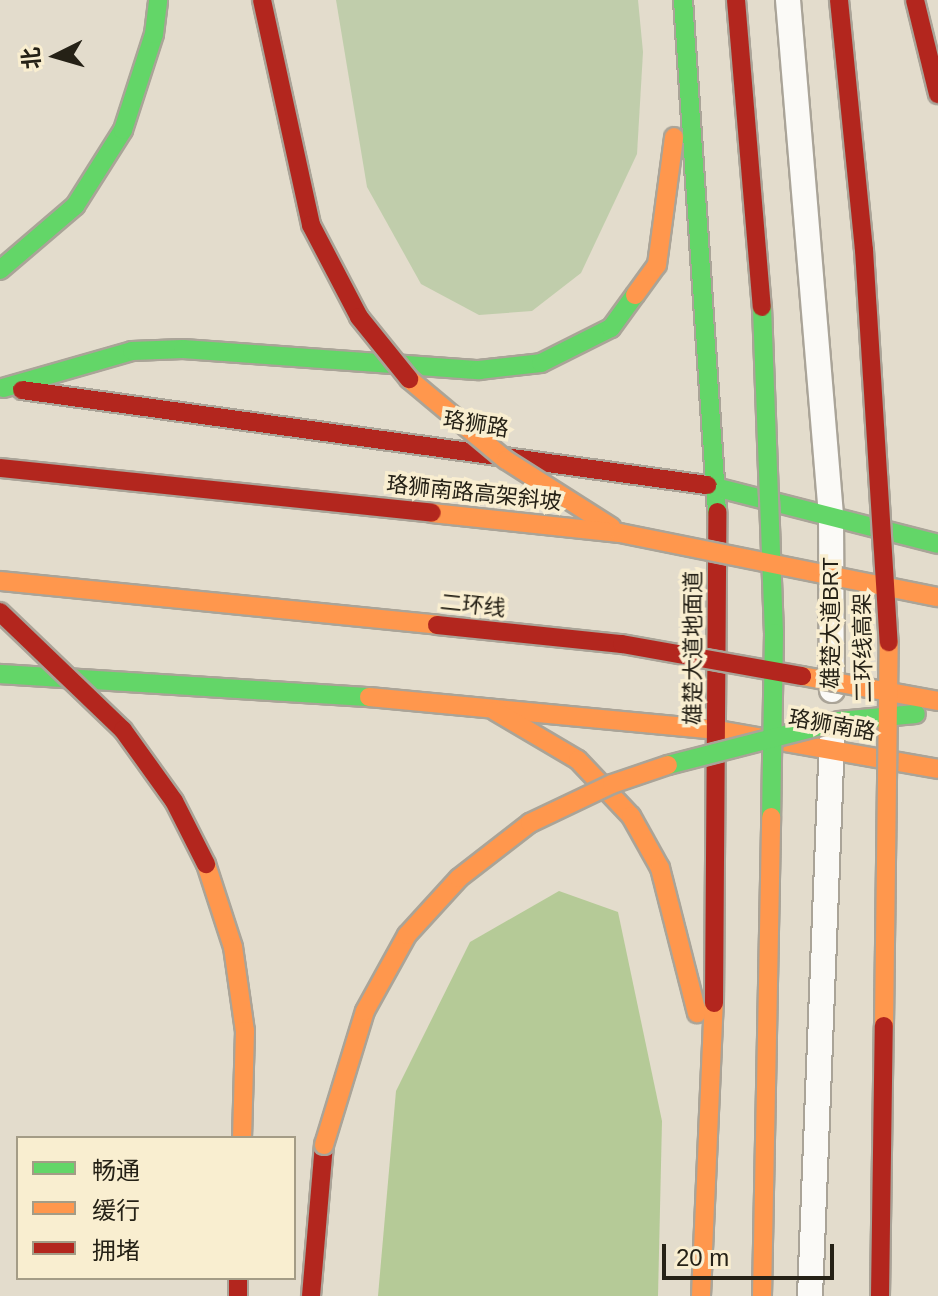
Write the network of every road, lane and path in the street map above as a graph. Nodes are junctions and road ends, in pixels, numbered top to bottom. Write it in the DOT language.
graph roads {
  1 [pos="158,0"];
  2 [pos="262,0"];
  3 [pos="681,0"];
  4 [pos="736,0"];
  5 [pos="788,0"];
  6 [pos="839,0"];
  7 [pos="915,0"];
  8 [pos="938,94"];
  9 [pos="0,270"];
  10 [pos="2,388"];
  11 [pos="0,468"];
  12 [pos="717,487"];
  13 [pos="831,515"];
  14 [pos="620,533"];
  15 [pos="938,544"];
  16 [pos="0,581"];
  17 [pos="938,597"];
  18 [pos="0,612"];
  19 [pos="0,674"];
  20 [pos="938,701"];
  21 [pos="482,704"];
  22 [pos="938,712"];
  23 [pos="717,730"];
  24 [pos="832,749"];
  25 [pos="938,769"];
  26 [pos="714,1094"];
  27 [pos="242,1136"];
  28 [pos="311,1296"];
  29 [pos="701,1296"];
  30 [pos="762,1296"];
  31 [pos="810,1296"];
  32 [pos="880,1296"];
  1 -- 9 [label="main road"];
  2 -- 14 [label="main road, bridge"];
  3 -- 10 [label="main road"];
  3 -- 12 [label="main road, 雄楚大道地面道"];
  4 -- 30 [label="main road, bridge"];
  5 -- 13 [label="lane, 雄楚大道BRT"];
  6 -- 32 [label="main road, 二环线高架, bridge"];
  7 -- 8 [label="main road"];
  10 -- 12 [label="main road, 珞狮路"];
  11 -- 14 [label="main road, 珞狮南路高架斜坡, bridge"];
  12 -- 13 [label="main road, 珞狮路"];
  12 -- 23 [label="main road, 雄楚大道地面道"];
  13 -- 15 [label="main road, 珞狮路"];
  13 -- 24 [label="lane, 雄楚大道BRT"];
  14 -- 17 [label="main road, 珞狮南路高架斜坡, bridge"];
  16 -- 20 [label="main road, 二环线, bridge"];
  18 -- 27 [label="main road, bridge"];
  19 -- 21 [label="main road"];
  21 -- 23 [label="main road"];
  21 -- 26 [label="main road"];
  22 -- 28 [label="main road, bridge"];
  23 -- 24 [label="main road, 珞狮南路"];
  23 -- 26 [label="main road, 雄楚大道地面道"];
  24 -- 25 [label="main road, 珞狮南路"];
  24 -- 31 [label="lane, 雄楚大道BRT"];
  26 -- 29 [label="main road, 雄楚大道地面道"];
}
